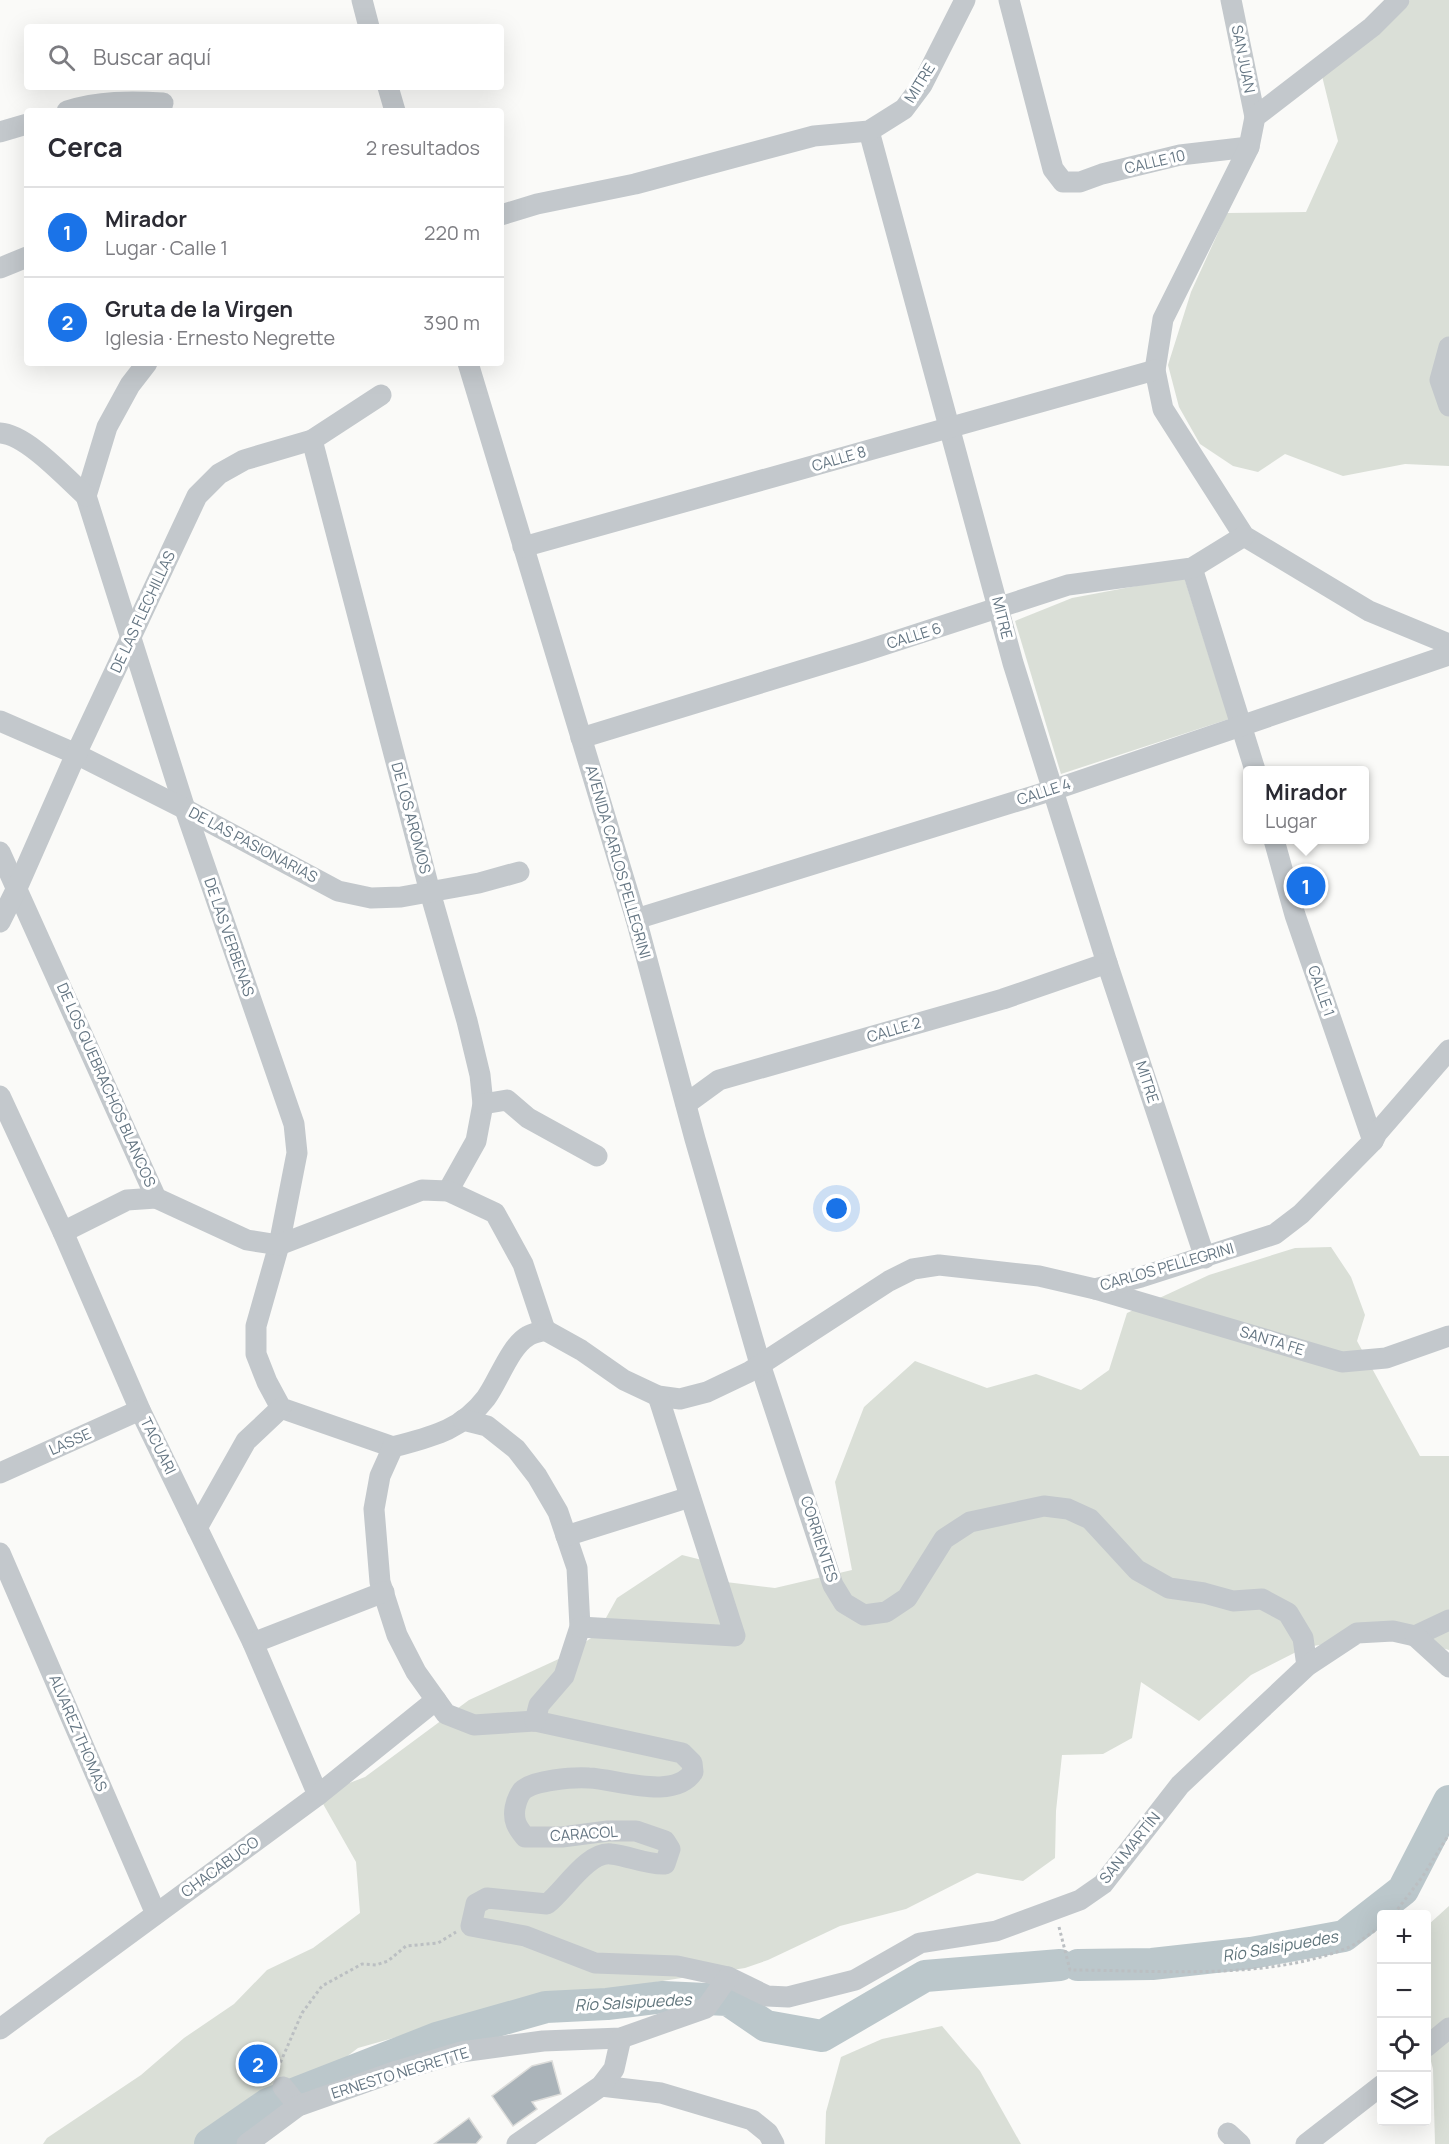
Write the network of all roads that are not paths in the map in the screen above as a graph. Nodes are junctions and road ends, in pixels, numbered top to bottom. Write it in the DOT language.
graph roads {
  1 [pos="362,0"];
  2 [pos="964,0"];
  3 [pos="1009,0"];
  4 [pos="1231,0"];
  5 [pos="1399,0"];
  6 [pos="368,24"];
  7 [pos="389,90"];
  8 [pos="163,103"];
  9 [pos="76,108"];
  10 [pos="394,108"];
  11 [pos="1255,117"];
  12 [pos="24,125"];
  13 [pos="869,130"];
  14 [pos="0,132"];
  15 [pos="1249,147"];
  16 [pos="504,214"];
  17 [pos="24,258"];
  18 [pos="0,268"];
  19 [pos="1449,347"];
  20 [pos="145,366"];
  21 [pos="469,366"];
  22 [pos="1155,370"];
  23 [pos="381,395"];
  24 [pos="1449,406"];
  25 [pos="950,428"];
  26 [pos="0,433"];
  27 [pos="312,440"];
  28 [pos="86,496"];
  29 [pos="1244,536"];
  30 [pos="523,547"];
  31 [pos="1192,568"];
  32 [pos="1000,608"];
  33 [pos="131,638"];
  34 [pos="1449,644"];
  35 [pos="1449,655"];
  36 [pos="0,721"];
  37 [pos="1242,726"];
  38 [pos="581,738"];
  39 [pos="76,754"];
  40 [pos="1254,766"];
  41 [pos="1053,790"];
  42 [pos="185,809"];
  43 [pos="1275,844"];
  44 [pos="0,852"];
  45 [pos="519,872"];
  46 [pos="17,888"];
  47 [pos="430,892"];
  48 [pos="636,919"];
  49 [pos="0,922"];
  50 [pos="1107,963"];
  51 [pos="1449,1050"];
  52 [pos="0,1096"];
  53 [pos="483,1104"];
  54 [pos="686,1104"];
  55 [pos="1373,1141"];
  56 [pos="597,1156"];
  57 [pos="448,1191"];
  58 [pos="156,1198"];
  59 [pos="63,1232"];
  60 [pos="279,1245"];
  61 [pos="1205,1258"];
  62 [pos="1095,1288"];
  63 [pos="545,1330"];
  64 [pos="1449,1336"];
  65 [pos="760,1364"];
  66 [pos="658,1396"];
  67 [pos="281,1408"];
  68 [pos="140,1410"];
  69 [pos="463,1420"];
  70 [pos="393,1448"];
  71 [pos="0,1473"];
  72 [pos="690,1497"];
  73 [pos="196,1528"];
  74 [pos="567,1536"];
  75 [pos="0,1553"];
  76 [pos="384,1592"];
  77 [pos="1449,1620"];
  78 [pos="580,1626"];
  79 [pos="1415,1636"];
  80 [pos="253,1643"];
  81 [pos="1307,1666"];
  82 [pos="1449,1667"];
  83 [pos="436,1700"];
  84 [pos="535,1721"];
  85 [pos="318,1795"];
  86 [pos="156,1914"];
  87 [pos="728,1977"];
  88 [pos="1449,2028"];
  89 [pos="0,2029"];
  90 [pos="621,2038"];
  91 [pos="1431,2043"];
  92 [pos="279,2080"];
  93 [pos="601,2086"];
  94 [pos="1377,2089"];
  95 [pos="298,2106"];
  96 [pos="247,2144"];
  97 [pos="517,2144"];
  98 [pos="774,2144"];
  99 [pos="1306,2144"];
  1 -- 6 [label="street"];
  2 -- 13 [label="street, MITRE"];
  3 -- 15 [label="street, CALLE 10"];
  4 -- 11 [label="street, SAN JUAN"];
  5 -- 11 [label="street"];
  7 -- 10 [label="street"];
  8 -- 9 [label="street"];
  11 -- 15 [label="street"];
  12 -- 14 [label="street"];
  13 -- 16 [label="street"];
  13 -- 25 [label="street, MITRE"];
  15 -- 22 [label="street"];
  17 -- 18 [label="street"];
  19 -- 24 [label="street"];
  20 -- 28 [label="street"];
  21 -- 30 [label="street, AVENIDA CARLOS PELLEGRINI"];
  22 -- 25 [label="street, CALLE 8"];
  22 -- 29 [label="street"];
  23 -- 27 [label="street, DE LAS FLECHILLAS"];
  25 -- 30 [label="street, CALLE 8"];
  25 -- 32 [label="street, MITRE"];
  26 -- 28 [label="street"];
  27 -- 33 [label="street, DE LAS FLECHILLAS"];
  27 -- 47 [label="street, DE LOS AROMOS"];
  28 -- 33 [label="street, DE LAS VERBENAS"];
  29 -- 31 [label="street, CALLE 6"];
  29 -- 34 [label="street"];
  30 -- 38 [label="street, AVENIDA CARLOS PELLEGRINI"];
  31 -- 32 [label="street, CALLE 6"];
  31 -- 37 [label="street"];
  32 -- 38 [label="street, CALLE 6"];
  32 -- 41 [label="street, MITRE"];
  33 -- 39 [label="street, DE LAS FLECHILLAS"];
  33 -- 42 [label="street, DE LAS VERBENAS"];
  35 -- 37 [label="street, CALLE 4"];
  36 -- 39 [label="street, DE LAS PASIONARIAS"];
  37 -- 40 [label="street"];
  37 -- 41 [label="street, CALLE 4"];
  38 -- 48 [label="street, AVENIDA CARLOS PELLEGRINI"];
  39 -- 42 [label="street, DE LAS PASIONARIAS"];
  39 -- 46 [label="street, DE LAS FLECHILLAS"];
  41 -- 48 [label="street, CALLE 4"];
  41 -- 50 [label="street, MITRE"];
  42 -- 47 [label="street, DE LAS PASIONARIAS"];
  42 -- 60 [label="street, DE LAS VERBENAS"];
  43 -- 55 [label="street, CALLE 1"];
  44 -- 46 [label="street, DE LOS QUEBRACHOS BLANCOS"];
  45 -- 47 [label="street, DE LAS PASIONARIAS"];
  46 -- 49 [label="street, DE LAS FLECHILLAS"];
  46 -- 58 [label="street, DE LOS QUEBRACHOS BLANCOS"];
  47 -- 53 [label="street, DE LOS AROMOS"];
  48 -- 54 [label="street, AVENIDA CARLOS PELLEGRINI"];
  50 -- 54 [label="street, CALLE 2"];
  50 -- 61 [label="street, MITRE"];
  51 -- 55 [label="street, CARLOS PELLEGRINI"];
  52 -- 59 [label="street, TACUARI"];
  53 -- 56 [label="street"];
  53 -- 57 [label="street, DE LOS AROMOS"];
  54 -- 65 [label="street, AVENIDA CARLOS PELLEGRINI"];
  55 -- 61 [label="street, CARLOS PELLEGRINI"];
  57 -- 60 [label="street, DE LOS QUEBRACHOS BLANCOS"];
  57 -- 63 [label="street, DE LOS QUEBRACHOS BLANCOS"];
  58 -- 59 [label="street"];
  58 -- 60 [label="street, DE LOS QUEBRACHOS BLANCOS"];
  59 -- 68 [label="street, TACUARI"];
  60 -- 67 [label="street, DE LAS VERBENAS"];
  61 -- 62 [label="street, CARLOS PELLEGRINI"];
  62 -- 64 [label="street, SANTA FE"];
  62 -- 65 [label="street, CARLOS PELLEGRINI"];
  63 -- 66 [label="street"];
  63 -- 69 [label="street"];
  65 -- 66 [label="street, CARLOS PELLEGRINI"];
  65 -- 81 [label="street, CORRIENTES"];
  66 -- 72 [label="street"];
  67 -- 70 [label="street"];
  67 -- 73 [label="street"];
  68 -- 71 [label="street, LASSE"];
  68 -- 73 [label="street, TACUARI"];
  69 -- 70 [label="street"];
  69 -- 74 [label="street"];
  70 -- 76 [label="street, CARACOL"];
  72 -- 74 [label="street"];
  72 -- 78 [label="street"];
  73 -- 80 [label="street, TACUARI"];
  74 -- 78 [label="street"];
  75 -- 86 [label="street, ALVAREZ THOMAS"];
  76 -- 80 [label="street"];
  76 -- 83 [label="street, CARACOL"];
  77 -- 79 [label="street"];
  78 -- 84 [label="street"];
  79 -- 81 [label="street, SAN MARTÍN"];
  79 -- 82 [label="street"];
  80 -- 85 [label="street, TACUARI"];
  81 -- 87 [label="street, SAN MARTÍN"];
  83 -- 84 [label="street, CARACOL"];
  83 -- 85 [label="street, CHACABUCO"];
  84 -- 87 [label="street, CARACOL"];
  85 -- 86 [label="street, CHACABUCO"];
  86 -- 89 [label="street, CHACABUCO"];
  87 -- 90 [label="street, ERNESTO NEGRETTE"];
  88 -- 91 [label="street"];
  90 -- 93 [label="street"];
  90 -- 95 [label="street, ERNESTO NEGRETTE"];
  92 -- 95 [label="street"];
  93 -- 97 [label="street"];
  93 -- 98 [label="street"];
  94 -- 99 [label="street"];
  95 -- 96 [label="street, ERNESTO NEGRETTE"];
}
